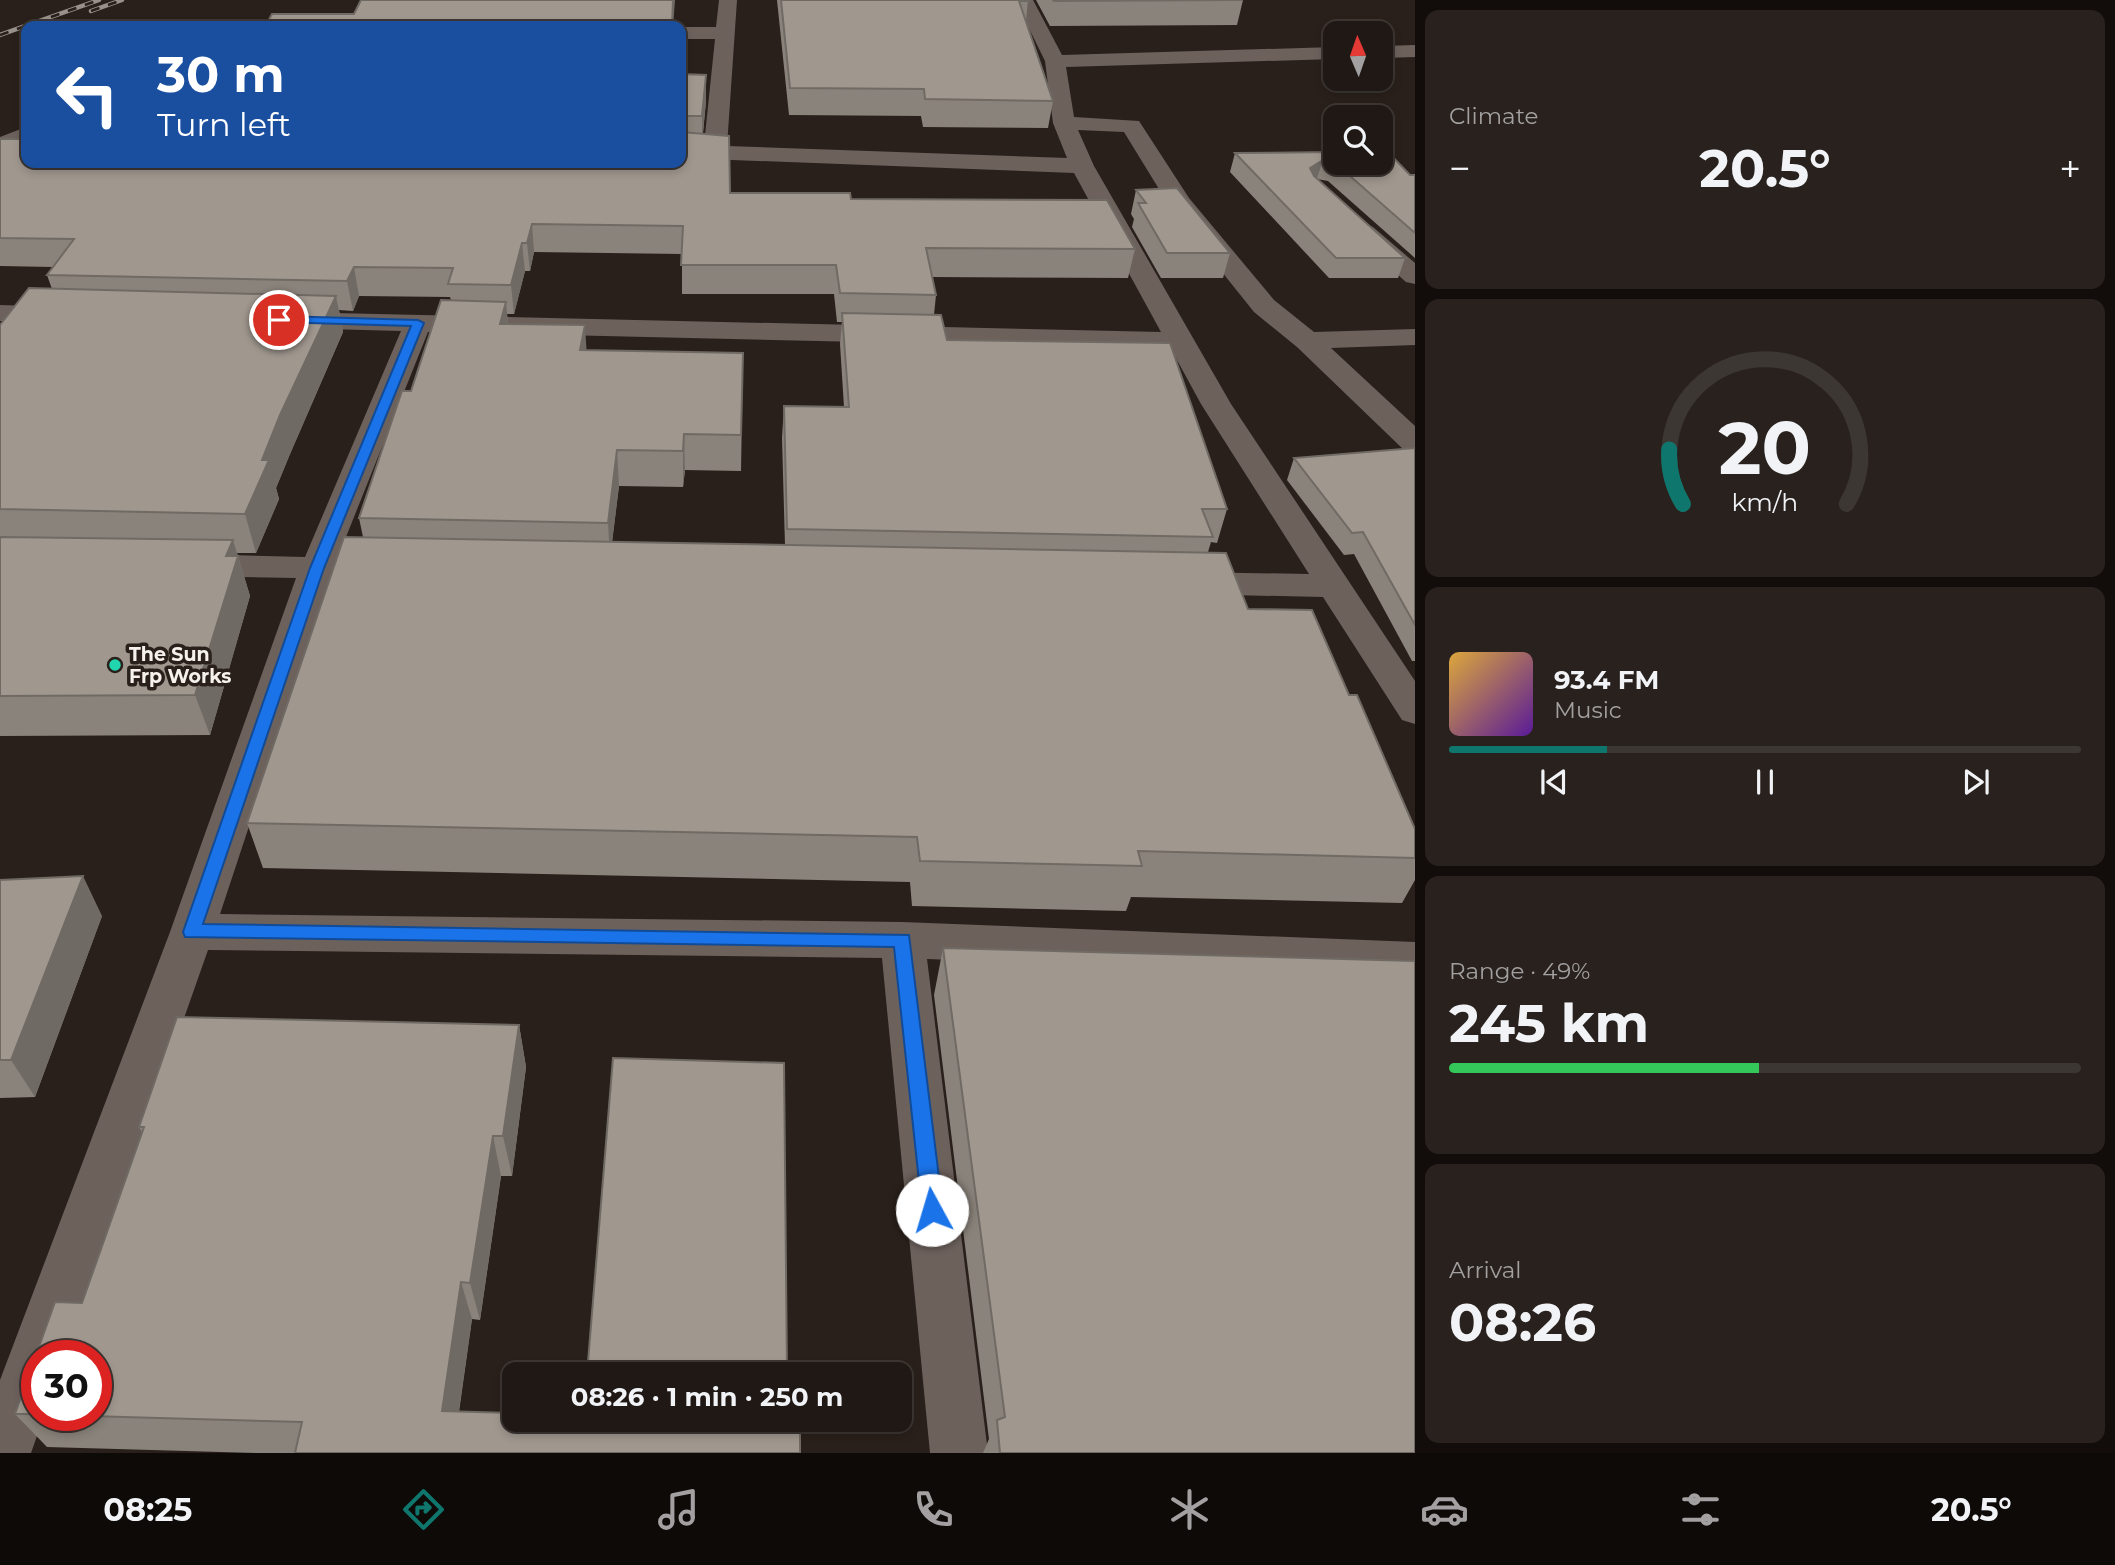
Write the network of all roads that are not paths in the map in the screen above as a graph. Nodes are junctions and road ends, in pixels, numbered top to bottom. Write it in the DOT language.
graph roads {
  1 [pos="728,0"];
  2 [pos="1024,0"];
  3 [pos="686,33"];
  4 [pos="725,33"];
  5 [pos="1415,51"];
  6 [pos="1393,52"];
  7 [pos="1323,53"];
  8 [pos="1055,61"];
  9 [pos="1064,123"];
  10 [pos="21,136"];
  11 [pos="0,146"];
  12 [pos="21,148"];
  13 [pos="686,151"];
  14 [pos="715,152"];
  15 [pos="1082,166"];
  16 [pos="1350,219"];
  17 [pos="1384,248"];
  18 [pos="1415,248"];
  19 [pos="1415,276"];
  20 [pos="0,313"];
  21 [pos="84,315"];
  22 [pos="265,319"];
  23 [pos="418,323"];
  24 [pos="1415,337"];
  25 [pos="1180,341"];
  26 [pos="1307,341"];
  27 [pos="1415,443"];
  28 [pos="151,565"];
  29 [pos="317,568"];
  30 [pos="414,569"];
  31 [pos="1153,583"];
  32 [pos="1334,586"];
  33 [pos="1415,711"];
  34 [pos="192,932"];
  35 [pos="902,940"];
  36 [pos="1415,960"];
  37 [pos="43,1340"];
  38 [pos="21,1400"];
  39 [pos="2,1453"];
  40 [pos="959,1453"];
  1 -- 4 [label="street"];
  2 -- 8 [label="street"];
  3 -- 4 [label="street"];
  4 -- 14 [label="street"];
  5 -- 6 [label="street"];
  7 -- 8 [label="street"];
  8 -- 9 [label="street"];
  9 -- 15 [label="street"];
  9 -- 26 [label="street"];
  10 -- 11 [label="street"];
  11 -- 12 [label="street"];
  13 -- 14 [label="street"];
  14 -- 15 [label="street"];
  15 -- 25 [label="street"];
  16 -- 17 [label="street"];
  17 -- 18 [label="street"];
  17 -- 19 [label="street"];
  20 -- 21 [label="street"];
  22 -- 23 [label="street"];
  23 -- 25 [label="street"];
  23 -- 29 [label="street"];
  24 -- 26 [label="street"];
  25 -- 32 [label="street"];
  26 -- 27 [label="street"];
  28 -- 29 [label="street"];
  29 -- 30 [label="street"];
  29 -- 34 [label="street"];
  31 -- 32 [label="street"];
  32 -- 33 [label="street"];
  34 -- 35 [label="street"];
  34 -- 37 [label="street"];
  35 -- 36 [label="street"];
  35 -- 40 [label="street"];
  38 -- 39 [label="street"];
}
